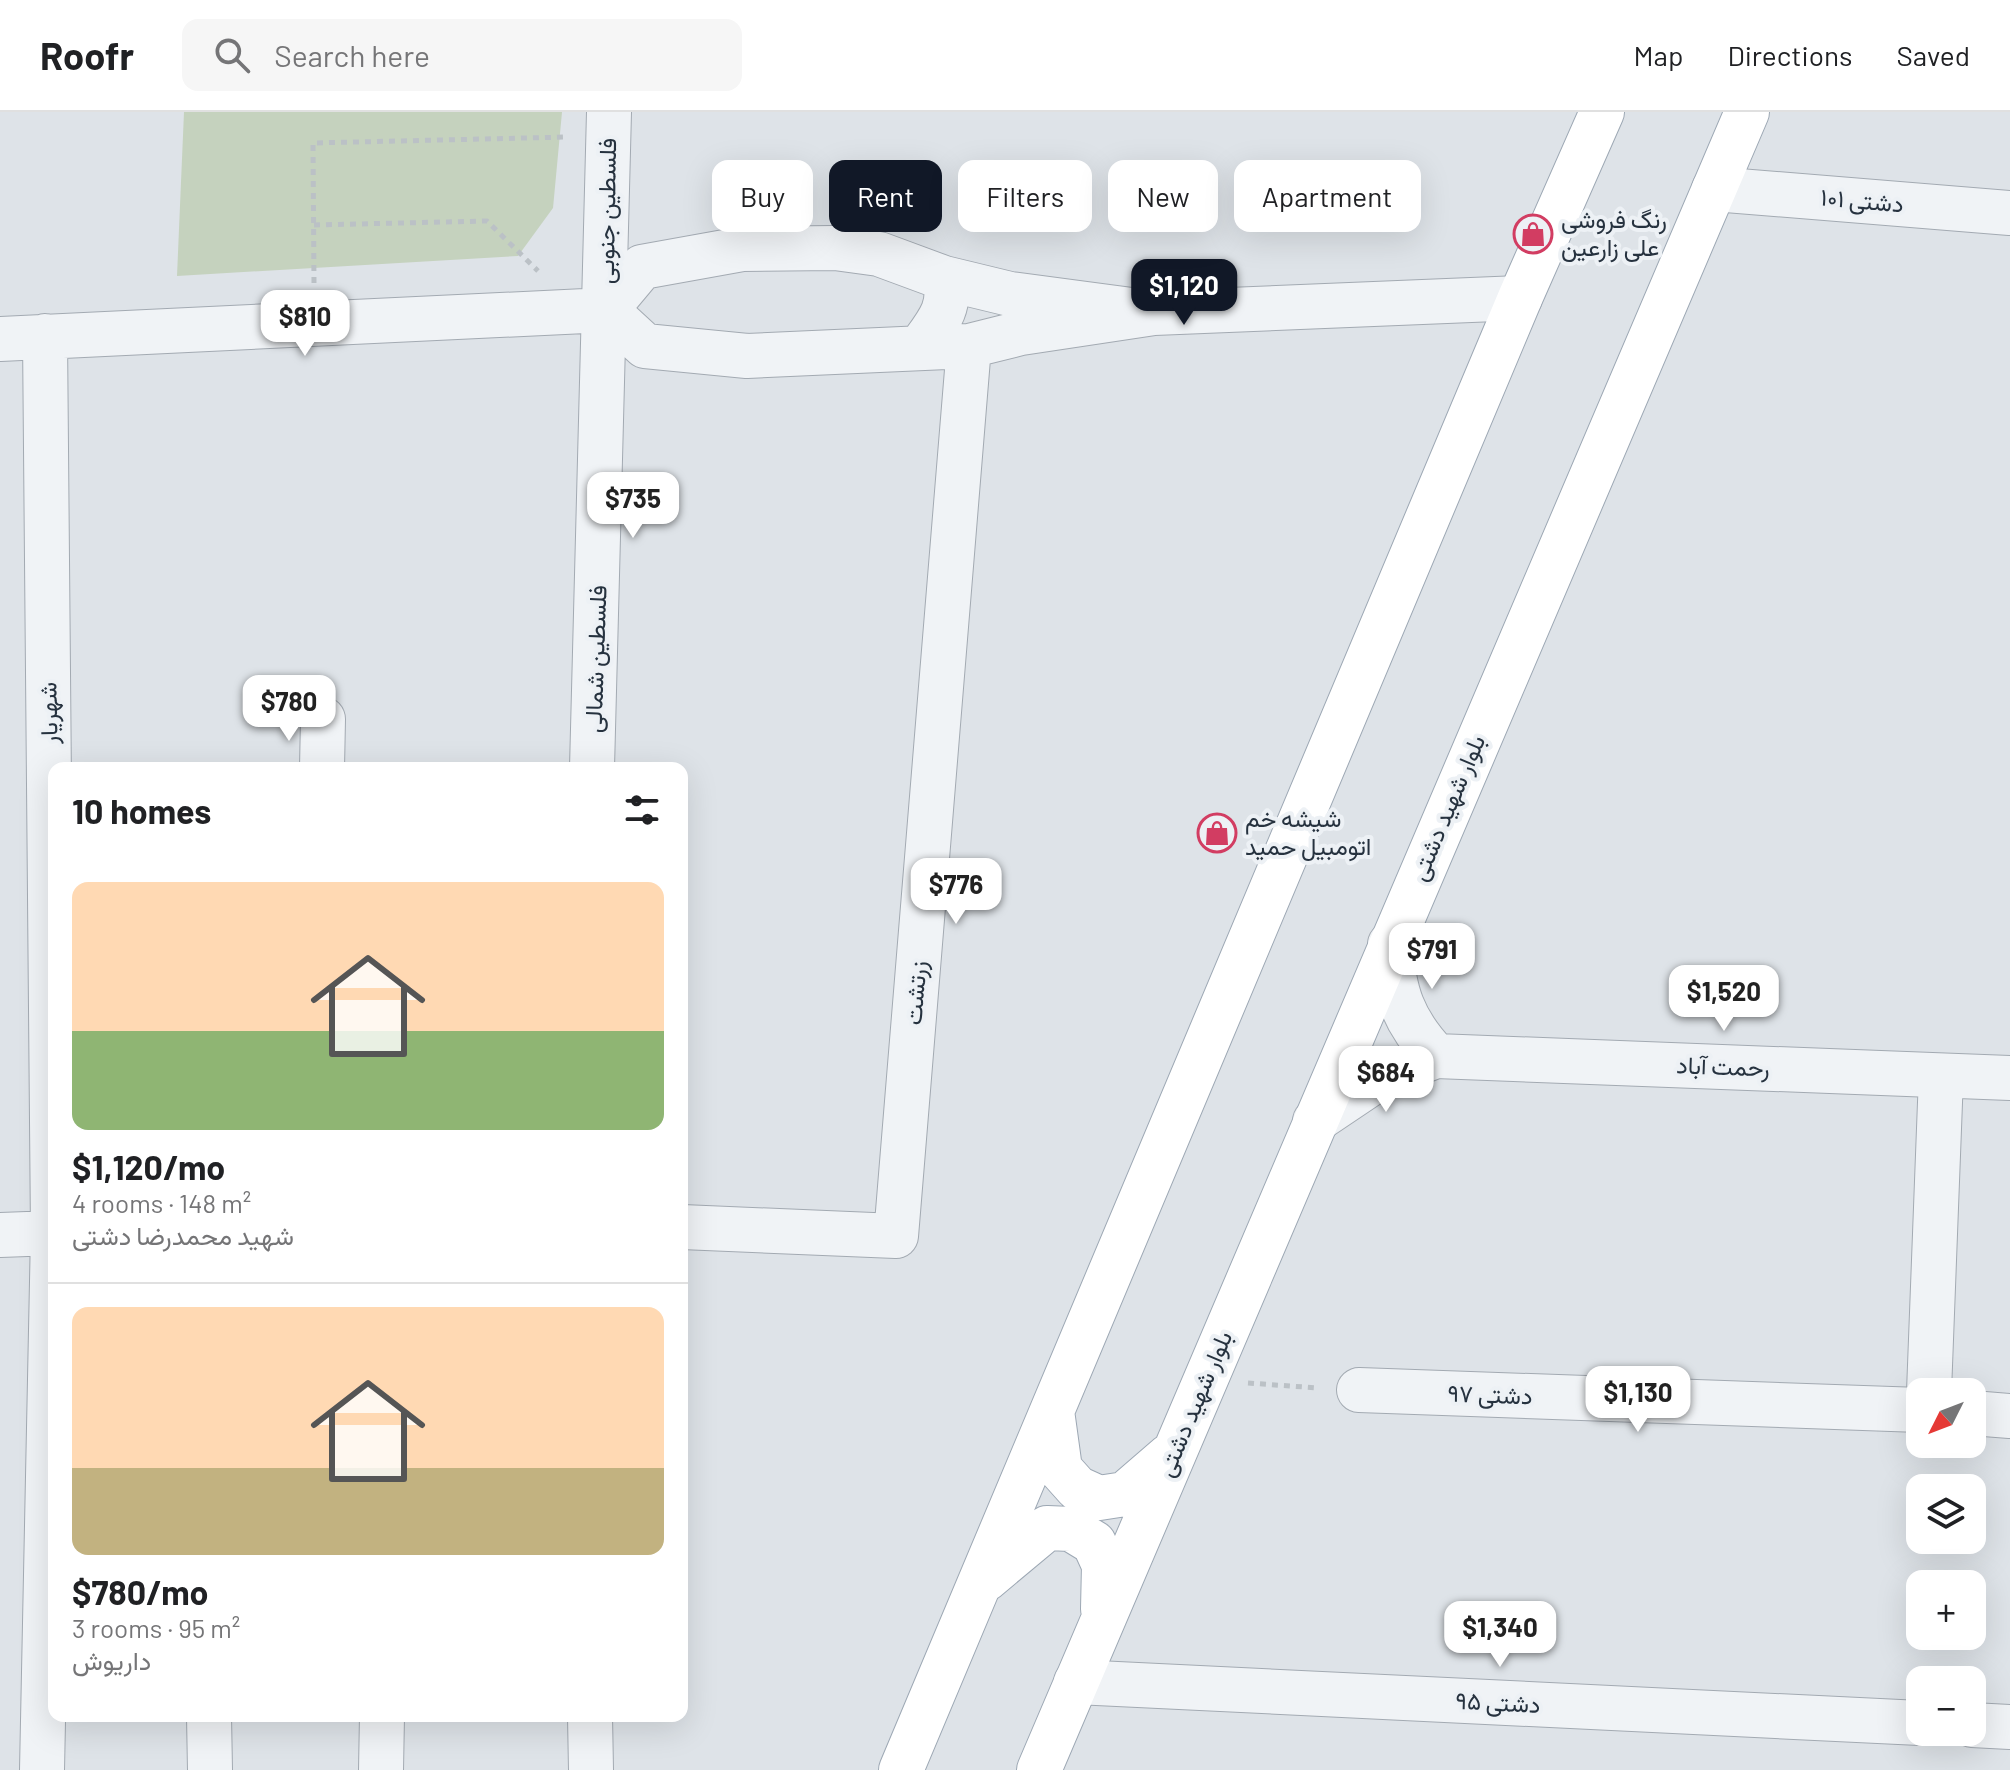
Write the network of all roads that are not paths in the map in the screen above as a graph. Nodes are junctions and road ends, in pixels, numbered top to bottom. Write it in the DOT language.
graph roads {
  1 [pos="1602,112"];
  2 [pos="1747,112"];
  3 [pos="609,124"];
  4 [pos="1714,189"];
  5 [pos="2010,213"];
  6 [pos="944,278"];
  7 [pos="1520,298"];
  8 [pos="592,311"];
  9 [pos="1154,313"];
  10 [pos="45,336"];
  11 [pos="0,339"];
  12 [pos="921,346"];
  13 [pos="969,346"];
  14 [pos="323,719"];
  15 [pos="49,762"];
  16 [pos="322,762"];
  17 [pos="592,762"];
  18 [pos="1390,944"];
  19 [pos="1436,1056"];
  20 [pos="1941,1076"];
  21 [pos="2010,1078"];
  22 [pos="1315,1121"];
  23 [pos="688,1227"];
  24 [pos="48,1233"];
  25 [pos="0,1235"];
  26 [pos="1930,1378"];
  27 [pos="1359,1390"];
  28 [pos="1906,1410"];
  29 [pos="1052,1411"];
  30 [pos="1986,1414"];
  31 [pos="2010,1416"];
  32 [pos="1175,1450"];
  33 [pos="48,1502"];
  34 [pos="979,1585"];
  35 [pos="1100,1627"];
  36 [pos="1076,1682"];
  37 [pos="209,1722"];
  38 [pos="382,1722"];
  39 [pos="590,1722"];
  40 [pos="1906,1722"];
  41 [pos="1986,1726"];
  42 [pos="2010,1727"];
  43 [pos="42,1770"];
  44 [pos="210,1770"];
  45 [pos="381,1770"];
  46 [pos="591,1770"];
  47 [pos="901,1770"];
  48 [pos="1039,1770"];
  1 -- 7 [label="main road"];
  2 -- 4 [label="main road, بلوار شهید دشتی"];
  3 -- 8 [label="street, فلسطین جنوبی"];
  4 -- 5 [label="street, دشتی ۱۰۱"];
  4 -- 18 [label="main road, بلوار شهید دشتی"];
  6 -- 8 [label="street"];
  6 -- 9 [label="street"];
  6 -- 12 [label="street"];
  7 -- 9 [label="street"];
  7 -- 29 [label="main road"];
  8 -- 10 [label="street"];
  8 -- 12 [label="street"];
  8 -- 17 [label="street, فلسطین شمالی"];
  9 -- 13 [label="street"];
  10 -- 11 [label="street"];
  10 -- 15 [label="street, شهریار"];
  12 -- 13 [label="street"];
  13 -- 23 [label="street, زرتشت"];
  14 -- 16 [label="street"];
  18 -- 19 [label="street"];
  18 -- 22 [label="main road, بلوار شهید دشتی"];
  19 -- 20 [label="street, رحمت آباد"];
  19 -- 22 [label="street"];
  20 -- 21 [label="street, رحمت آباد"];
  20 -- 26 [label="street"];
  22 -- 32 [label="main road, بلوار شهید دشتی"];
  24 -- 25 [label="street"];
  27 -- 28 [label="street, دشتی ۹۷"];
  29 -- 32 [label="main road"];
  29 -- 34 [label="main road"];
  30 -- 31 [label="street"];
  32 -- 35 [label="main road, بلوار شهید دشتی"];
  33 -- 43 [label="street, شهریار"];
  34 -- 35 [label="main road"];
  34 -- 47 [label="main road"];
  35 -- 36 [label="main road, بلوار شهید دشتی"];
  36 -- 40 [label="street, دشتی ۹۵"];
  36 -- 48 [label="main road, بلوار شهید دشتی"];
  37 -- 44 [label="street"];
  38 -- 45 [label="street"];
  39 -- 46 [label="street"];
  41 -- 42 [label="street"];
}
